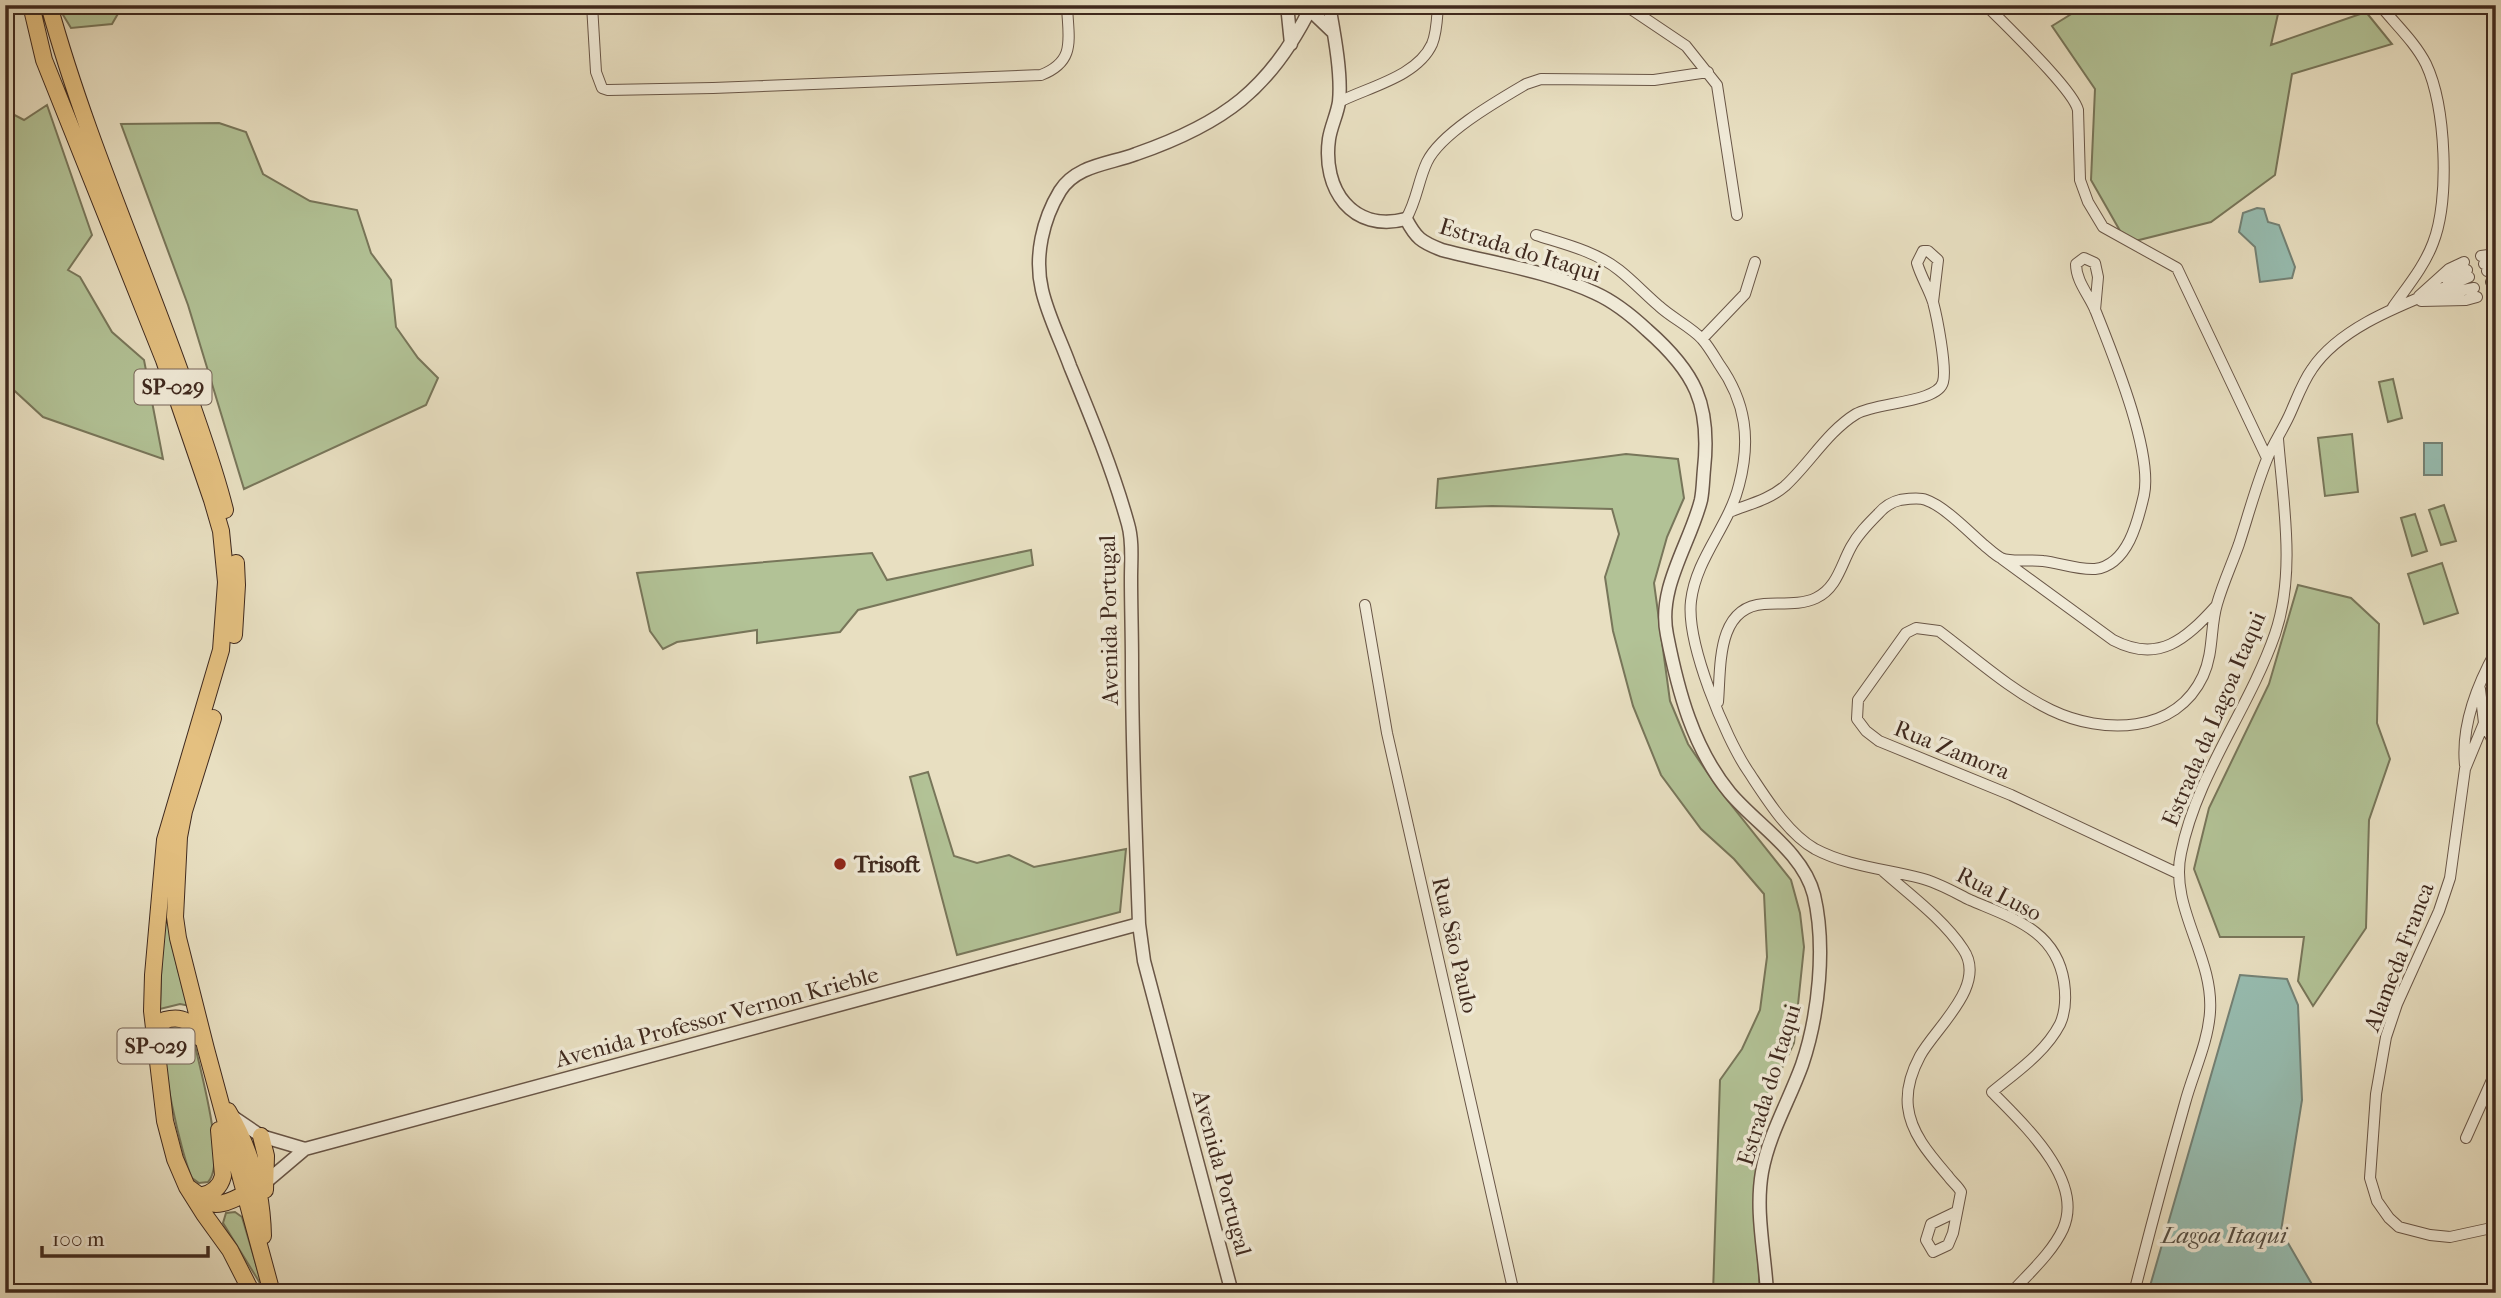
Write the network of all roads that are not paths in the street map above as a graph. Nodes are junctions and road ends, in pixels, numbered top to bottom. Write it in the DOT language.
graph roads {
  1 [pos="31,5"];
  2 [pos="49,5"];
  3 [pos="592,5"];
  4 [pos="1066,5"];
  5 [pos="1287,5"];
  6 [pos="1329,5"];
  7 [pos="1438,5"];
  8 [pos="1625,5"];
  9 [pos="1986,5"];
  10 [pos="2379,5"];
  11 [pos="1307,7"];
  12 [pos="1333,32"];
  13 [pos="1291,45"];
  14 [pos="1708,72"];
  15 [pos="1339,102"];
  16 [pos="1737,215"];
  17 [pos="1406,219"];
  18 [pos="1536,235"];
  19 [pos="2496,254"];
  20 [pos="2496,261"];
  21 [pos="1755,262"];
  22 [pos="2487,265"];
  23 [pos="2475,293"];
  24 [pos="2414,301"];
  25 [pos="1933,302"];
  26 [pos="2393,307"];
  27 [pos="2095,310"];
  28 [pos="1702,339"];
  29 [pos="2278,439"];
  30 [pos="2267,458"];
  31 [pos="1732,510"];
  32 [pos="2001,559"];
  33 [pos="1365,605"];
  34 [pos="2216,606"];
  35 [pos="2496,651"];
  36 [pos="2480,679"];
  37 [pos="1717,706"];
  38 [pos="2484,723"];
  39 [pos="2468,724"];
  40 [pos="2479,734"];
  41 [pos="2495,746"];
  42 [pos="2465,769"];
  43 [pos="1882,871"];
  44 [pos="2177,873"];
  45 [pos="1139,924"];
  46 [pos="154,1035"];
  47 [pos="206,1049"];
  48 [pos="2496,1071"];
  49 [pos="216,1091"];
  50 [pos="231,1116"];
  51 [pos="261,1136"];
  52 [pos="2466,1138"];
  53 [pos="305,1150"];
  54 [pos="256,1187"];
  55 [pos="193,1191"];
  56 [pos="1956,1212"];
  57 [pos="2496,1227"];
  58 [pos="264,1259"];
  59 [pos="251,1293"];
  60 [pos="272,1293"];
  61 [pos="1232,1293"];
  62 [pos="1514,1293"];
  63 [pos="1767,1293"];
  64 [pos="2011,1293"];
  65 [pos="2134,1293"];
  1 -- 46 [label="highway, SP-029"];
  2 -- 47 [label="highway, SP-029"];
  3 -- 4 [label="street"];
  5 -- 13 [label="street"];
  6 -- 12 [label="street"];
  7 -- 15 [label="street"];
  8 -- 14 [label="street"];
  9 -- 30 [label="street"];
  10 -- 26 [label="street"];
  11 -- 12 [label="street"];
  11 -- 13 [label="street, Avenida Portugal"];
  12 -- 15 [label="street"];
  13 -- 45 [label="street, Avenida Portugal"];
  14 -- 16 [label="street"];
  14 -- 17 [label="street"];
  15 -- 17 [label="street"];
  17 -- 63 [label="street, Estrada do Itaqui"];
  18 -- 28 [label="street"];
  19 -- 22 [label="street"];
  20 -- 22 [label="street"];
  21 -- 28 [label="street"];
  23 -- 24 [label="street"];
  24 -- 24 [label="street"];
  24 -- 26 [label="street"];
  25 -- 31 [label="street"];
  26 -- 29 [label="street, Rua Zamora"];
  27 -- 32 [label="street"];
  28 -- 31 [label="street"];
  29 -- 30 [label="street, Rua Zamora"];
  29 -- 44 [label="street, Estrada da Lagoa Itaqui"];
  30 -- 34 [label="street, Rua Zamora"];
  31 -- 37 [label="street"];
  32 -- 34 [label="street"];
  32 -- 37 [label="street"];
  33 -- 62 [label="street, Rua São Paulo"];
  34 -- 44 [label="street, Rua Zamora"];
  35 -- 36 [label="street"];
  36 -- 38 [label="street"];
  36 -- 39 [label="street"];
  37 -- 43 [label="street"];
  38 -- 40 [label="street, Alameda Franca"];
  38 -- 41 [label="street"];
  39 -- 40 [label="street"];
  39 -- 42 [label="street"];
  40 -- 41 [label="street"];
  40 -- 42 [label="street, Alameda Franca"];
  42 -- 57 [label="street, Alameda Franca"];
  43 -- 56 [label="street"];
  43 -- 64 [label="street, Rua Luso"];
  44 -- 65 [label="street, Estrada da Lagoa Itaqui"];
  45 -- 53 [label="street, Avenida Professor Vernon Krieble"];
  45 -- 61 [label="street, Avenida Portugal"];
  46 -- 47 [label="highway, SP-029"];
  46 -- 55 [label="highway, SP-029"];
  47 -- 49 [label="highway, SP-029"];
  48 -- 52 [label="street"];
  49 -- 50 [label="highway, SP-029"];
  49 -- 54 [label="highway, SP-029"];
  49 -- 55 [label="highway, SP-029"];
  50 -- 51 [label="street"];
  50 -- 54 [label="highway, SP-029"];
  51 -- 53 [label="street"];
  51 -- 54 [label="highway, SP-029"];
  53 -- 54 [label="street, Avenida Professor Vernon Krieble"];
  54 -- 55 [label="highway"];
  54 -- 58 [label="highway, SP-029"];
  54 -- 58 [label="highway, SP-029"];
  55 -- 59 [label="highway, SP-029"];
  58 -- 60 [label="highway, SP-029"];
}
